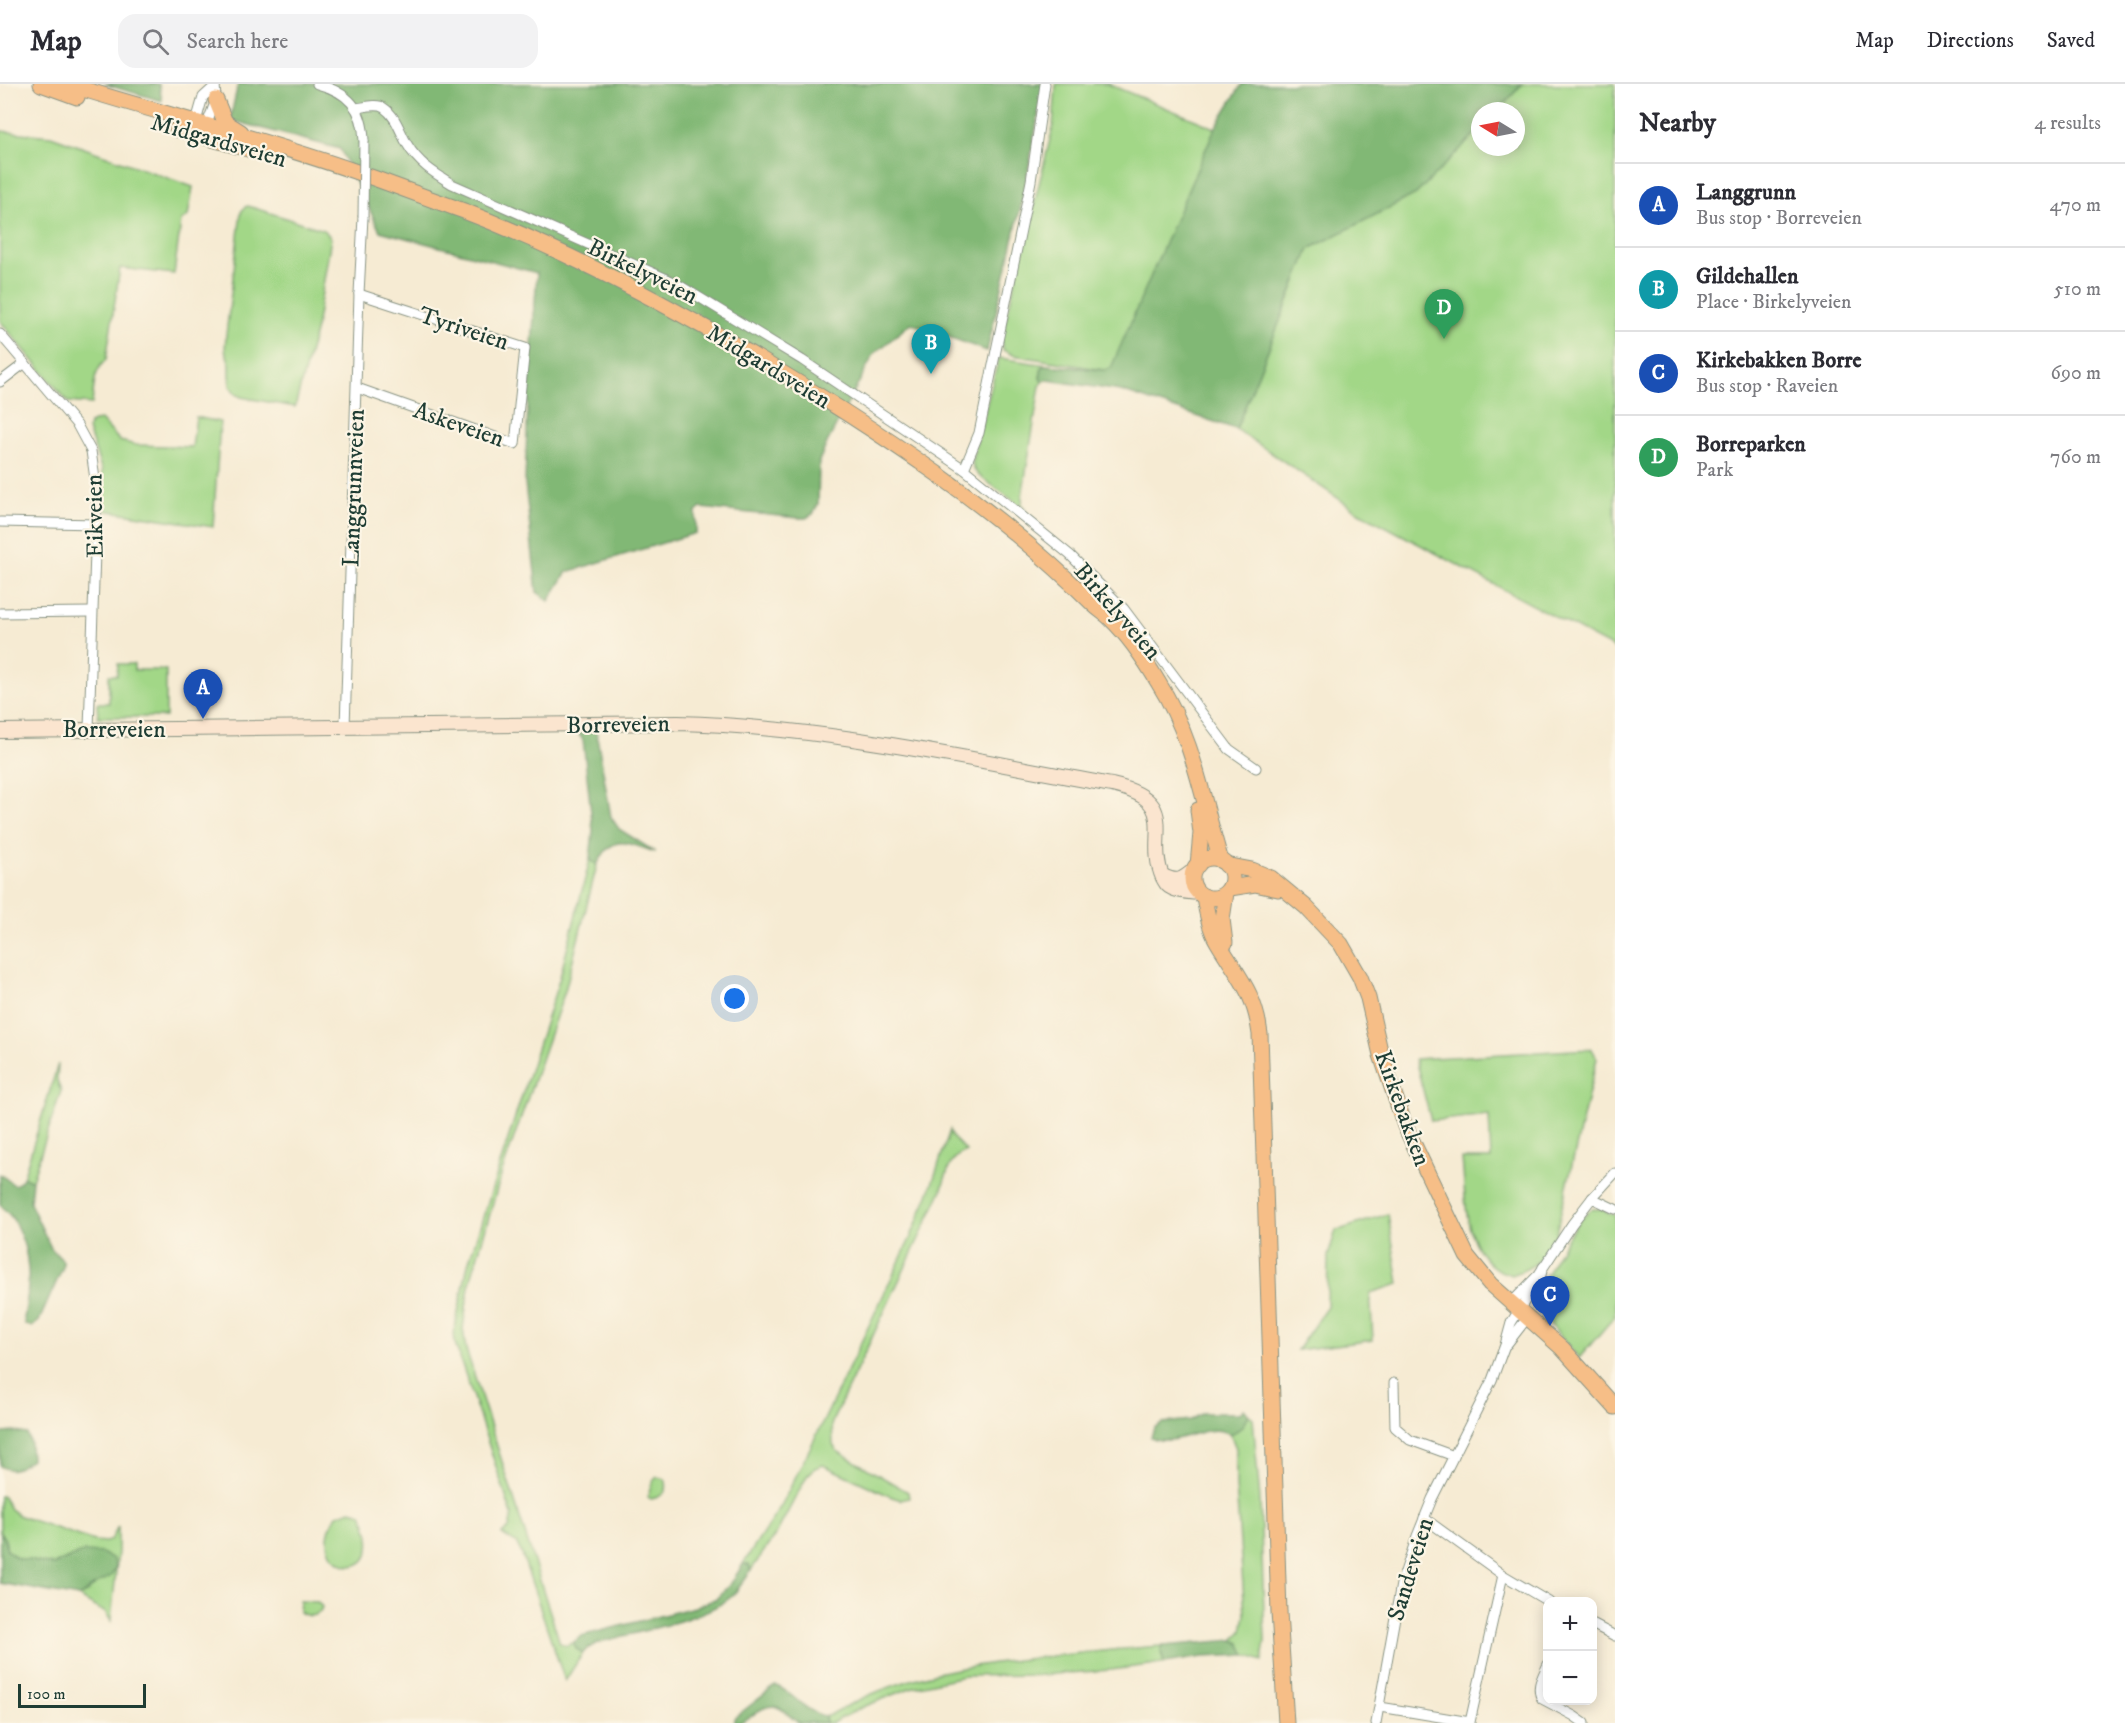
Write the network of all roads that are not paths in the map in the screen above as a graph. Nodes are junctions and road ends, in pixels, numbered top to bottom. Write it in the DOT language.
graph roads {
  1 [pos="41,84"];
  2 [pos="67,84"];
  3 [pos="316,84"];
  4 [pos="1045,84"];
  5 [pos="215,90"];
  6 [pos="357,108"];
  7 [pos="199,128"];
  8 [pos="254,140"];
  9 [pos="400,189"];
  10 [pos="359,294"];
  11 [pos="0,334"];
  12 [pos="25,363"];
  13 [pos="0,382"];
  14 [pos="357,388"];
  15 [pos="520,393"];
  16 [pos="964,469"];
  17 [pos="0,522"];
  18 [pos="97,524"];
  19 [pos="1097,608"];
  20 [pos="92,612"];
  21 [pos="0,613"];
  22 [pos="345,727"];
  23 [pos="88,729"];
  24 [pos="0,731"];
  25 [pos="1256,768"];
  26 [pos="1224,863"];
  27 [pos="1196,868"];
  28 [pos="1163,876"];
  29 [pos="1228,890"];
  30 [pos="1290,893"];
  31 [pos="1202,895"];
  32 [pos="1227,955"];
  33 [pos="1615,1173"];
  34 [pos="1592,1198"];
  35 [pos="1615,1209"];
  36 [pos="1520,1310"];
  37 [pos="1394,1383"];
  38 [pos="1615,1407"];
  39 [pos="1454,1456"];
  40 [pos="1424,1518"];
  41 [pos="1503,1575"];
  42 [pos="1543,1598"];
  43 [pos="1597,1626"];
  44 [pos="1615,1636"];
  45 [pos="1543,1677"];
  46 [pos="1543,1700"];
  47 [pos="1553,1705"];
  48 [pos="1380,1707"];
  49 [pos="1470,1722"];
  50 [pos="1286,1723"];
  51 [pos="1376,1723"];
  52 [pos="1584,1723"];
  1 -- 7 [label="main road, Midgardsveien"];
  2 -- 7 [label="main road, Midgardsveien"];
  3 -- 6 [label="street"];
  4 -- 16 [label="street"];
  5 -- 7 [label="street"];
  5 -- 7 [label="street"];
  5 -- 8 [label="main road"];
  6 -- 10 [label="street, Langgrunnveien, bridge"];
  6 -- 16 [label="street, Birkelyveien"];
  7 -- 8 [label="main road, Midgardsveien"];
  7 -- 9 [label="main road, Midgardsveien"];
  8 -- 9 [label="main road, Midgardsveien"];
  9 -- 19 [label="main road, Midgardsveien"];
  10 -- 14 [label="street, Langgrunnveien"];
  10 -- 15 [label="street, Tyriveien"];
  11 -- 12 [label="street, Eikveien"];
  12 -- 13 [label="street"];
  12 -- 18 [label="street, Eikveien"];
  14 -- 15 [label="street, Askeveien"];
  14 -- 22 [label="street, Langgrunnveien"];
  16 -- 25 [label="street, Birkelyveien"];
  17 -- 18 [label="street"];
  18 -- 20 [label="street, Eikveien"];
  19 -- 26 [label="main road, Midgardsveien"];
  19 -- 27 [label="main road, Midgardsveien"];
  20 -- 21 [label="street"];
  20 -- 23 [label="street, Eikveien"];
  22 -- 23 [label="main road, Borreveien"];
  22 -- 28 [label="main road, Borreveien"];
  23 -- 24 [label="main road, Borreveien"];
  26 -- 27 [label="main road"];
  26 -- 29 [label="main road"];
  26 -- 30 [label="main road, Kirkebakken"];
  27 -- 28 [label="main road"];
  27 -- 31 [label="main road"];
  28 -- 31 [label="main road"];
  29 -- 30 [label="main road, Kirkebakken"];
  29 -- 31 [label="main road"];
  29 -- 32 [label="main road"];
  30 -- 36 [label="main road, Kirkebakken"];
  31 -- 32 [label="main road"];
  32 -- 50 [label="main road"];
  33 -- 34 [label="street, Sandeveien"];
  34 -- 35 [label="street"];
  34 -- 36 [label="street, Sandeveien"];
  36 -- 38 [label="main road, Kirkebakken"];
  36 -- 39 [label="street, Sandeveien"];
  37 -- 39 [label="street"];
  39 -- 40 [label="street, Sandeveien"];
  40 -- 41 [label="street"];
  40 -- 48 [label="street, Sandeveien"];
  41 -- 42 [label="street"];
  41 -- 49 [label="street"];
  43 -- 44 [label="street"];
  45 -- 46 [label="street"];
  47 -- 52 [label="street"];
  48 -- 49 [label="street"];
  48 -- 51 [label="street, Sandeveien"];
}
